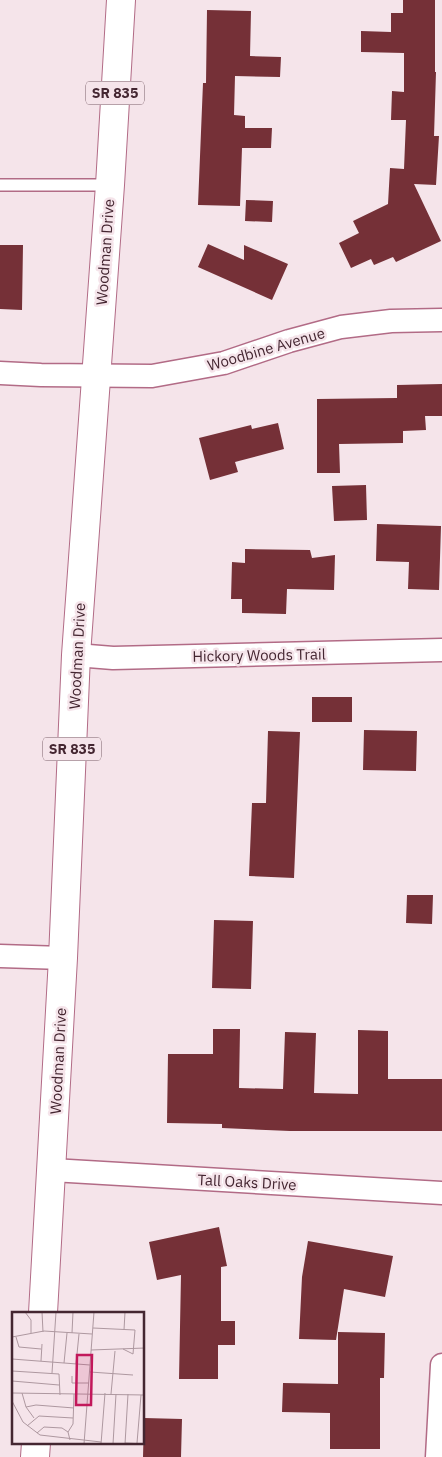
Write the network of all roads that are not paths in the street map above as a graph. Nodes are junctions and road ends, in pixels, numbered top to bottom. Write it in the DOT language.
graph roads {
  1 [pos="121,0"];
  2 [pos="0,185"];
  3 [pos="110,185"];
  4 [pos="442,320"];
  5 [pos="0,373"];
  6 [pos="96,375"];
  7 [pos="442,650"];
  8 [pos="76,655"];
  9 [pos="0,956"];
  10 [pos="63,958"];
  11 [pos="52,1170"];
  12 [pos="442,1193"];
  13 [pos="43,1312"];
  14 [pos="442,1365"];
  15 [pos="36,1444"];
  16 [pos="35,1457"];
  17 [pos="437,1457"];
  1 -- 3 [label="main road, Woodman Drive / SR 835"];
  2 -- 3 [label="lane"];
  3 -- 6 [label="main road, Woodman Drive / SR 835"];
  4 -- 6 [label="street, Woodbine Avenue"];
  5 -- 6 [label="street, Woodbine Avenue"];
  6 -- 8 [label="main road, Woodman Drive / SR 835"];
  7 -- 8 [label="street, Hickory Woods Trail"];
  8 -- 10 [label="main road, Woodman Drive / SR 835"];
  9 -- 10 [label="street"];
  10 -- 11 [label="main road, Woodman Drive / SR 835"];
  11 -- 12 [label="street, Tall Oaks Drive"];
  11 -- 13 [label="main road, Woodman Drive / SR 835"];
  14 -- 17 [label="street"];
  15 -- 16 [label="main road"];
}
